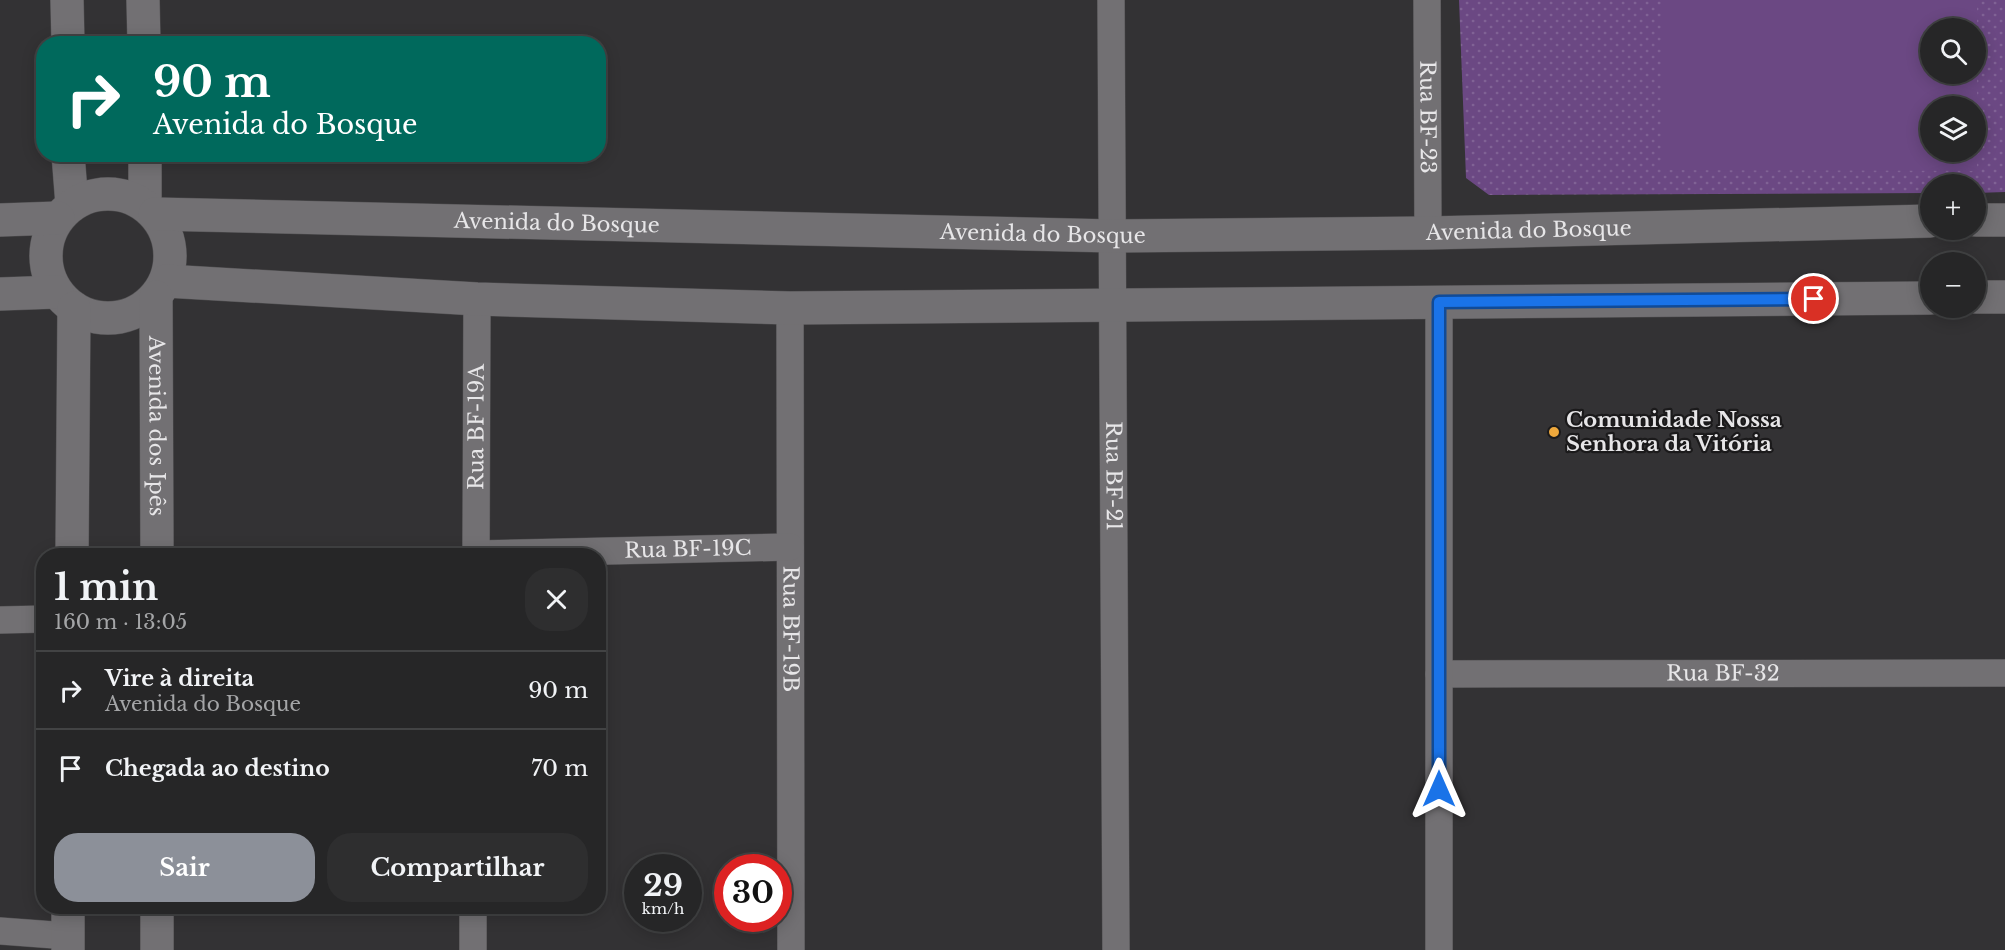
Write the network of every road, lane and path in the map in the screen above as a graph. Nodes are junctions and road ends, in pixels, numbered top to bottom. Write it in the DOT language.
graph roads {
  1 [pos="67,0"];
  2 [pos="143,0"];
  3 [pos="1111,0"];
  4 [pos="1427,0"];
  5 [pos="68,36"];
  6 [pos="144,36"];
  7 [pos="68,162"];
  8 [pos="145,162"];
  9 [pos="150,210"];
  10 [pos="65,212"];
  11 [pos="0,220"];
  12 [pos="1986,220"];
  13 [pos="2005,220"];
  14 [pos="1920,221"];
  15 [pos="1428,234"];
  16 [pos="1113,236"];
  17 [pos="161,289"];
  18 [pos="0,294"];
  19 [pos="1986,297"];
  20 [pos="2005,297"];
  21 [pos="1920,298"];
  22 [pos="477,299"];
  23 [pos="65,300"];
  24 [pos="1439,302"];
  25 [pos="1113,305"];
  26 [pos="790,308"];
  27 [pos="790,547"];
  28 [pos="72,548"];
  29 [pos="157,548"];
  30 [pos="476,548"];
  31 [pos="606,551"];
  32 [pos="36,619"];
  33 [pos="0,620"];
  34 [pos="2005,673"];
  35 [pos="1439,674"];
  36 [pos="157,914"];
  37 [pos="473,914"];
  38 [pos="0,931"];
  39 [pos="68,931"];
  40 [pos="157,950"];
  41 [pos="473,950"];
  42 [pos="791,950"];
  43 [pos="1116,950"];
  44 [pos="1439,950"];
  1 -- 5 [label="street"];
  2 -- 6 [label="street"];
  3 -- 16 [label="street, Rua BF-21"];
  4 -- 15 [label="street, Rua BF-23"];
  7 -- 10 [label="street"];
  8 -- 9 [label="street"];
  9 -- 10 [label="street"];
  9 -- 16 [label="street, Avenida do Bosque"];
  9 -- 17 [label="street"];
  10 -- 11 [label="street"];
  10 -- 23 [label="street"];
  12 -- 13 [label="street"];
  14 -- 15 [label="street, Avenida do Bosque"];
  15 -- 16 [label="street, Avenida do Bosque"];
  16 -- 25 [label="street, Rua BF-21"];
  17 -- 22 [label="street"];
  17 -- 23 [label="street"];
  17 -- 29 [label="street, Avenida dos Ipês"];
  18 -- 23 [label="street"];
  19 -- 20 [label="street"];
  21 -- 24 [label="street"];
  22 -- 26 [label="street"];
  22 -- 30 [label="street, Rua BF-19A"];
  23 -- 28 [label="street"];
  24 -- 25 [label="street"];
  24 -- 35 [label="street"];
  25 -- 26 [label="street"];
  25 -- 43 [label="street, Rua BF-21"];
  26 -- 27 [label="street, Rua BF-19B"];
  27 -- 31 [label="street, Rua BF-19C"];
  27 -- 42 [label="street, Rua BF-19B"];
  32 -- 33 [label="street"];
  34 -- 35 [label="street, Rua BF-32"];
  35 -- 44 [label="street"];
  36 -- 40 [label="street"];
  37 -- 41 [label="street"];
  38 -- 39 [label="street"];
}
